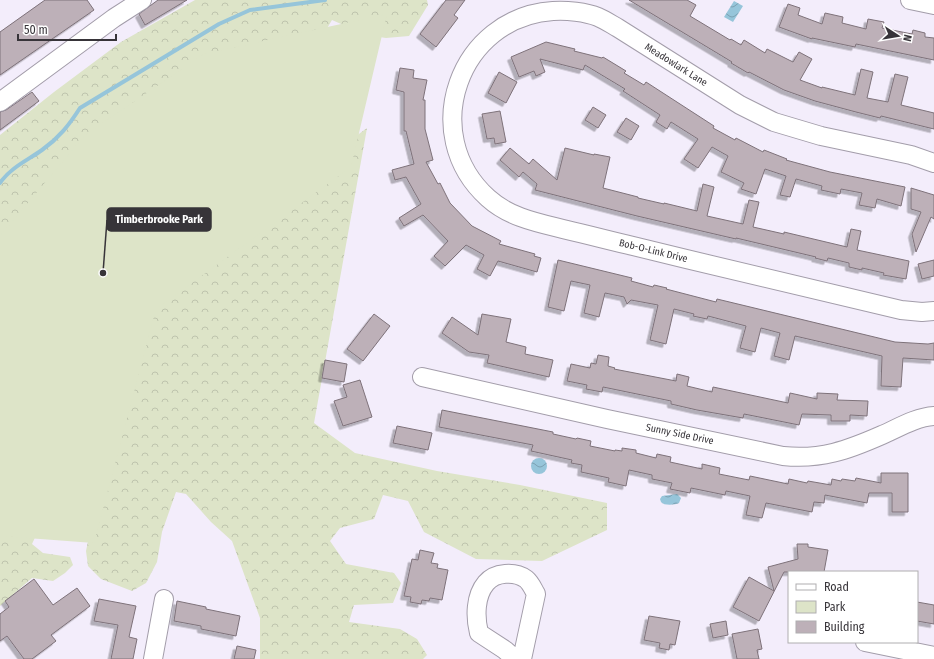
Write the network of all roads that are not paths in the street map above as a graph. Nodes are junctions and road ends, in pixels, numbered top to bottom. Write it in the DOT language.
graph roads {
  1 [pos="142,0"];
  2 [pos="910,0"];
  3 [pos="934,5"];
  4 [pos="455,97"];
  5 [pos="0,102"];
  6 [pos="934,162"];
  7 [pos="934,311"];
  8 [pos="422,377"];
  9 [pos="934,416"];
  10 [pos="164,599"];
  11 [pos="870,643"];
  12 [pos="934,656"];
  13 [pos="153,659"];
  14 [pos="515,659"];
  15 [pos="522,659"];
  1 -- 5 [label="street"];
  2 -- 3 [label="street"];
  4 -- 6 [label="street, Meadowlark Lane"];
  4 -- 7 [label="street, Bob-O-Link Drive"];
  8 -- 9 [label="street, Sunny Side Drive"];
  10 -- 13 [label="street"];
  11 -- 12 [label="street"];
  14 -- 15 [label="street"];
}
